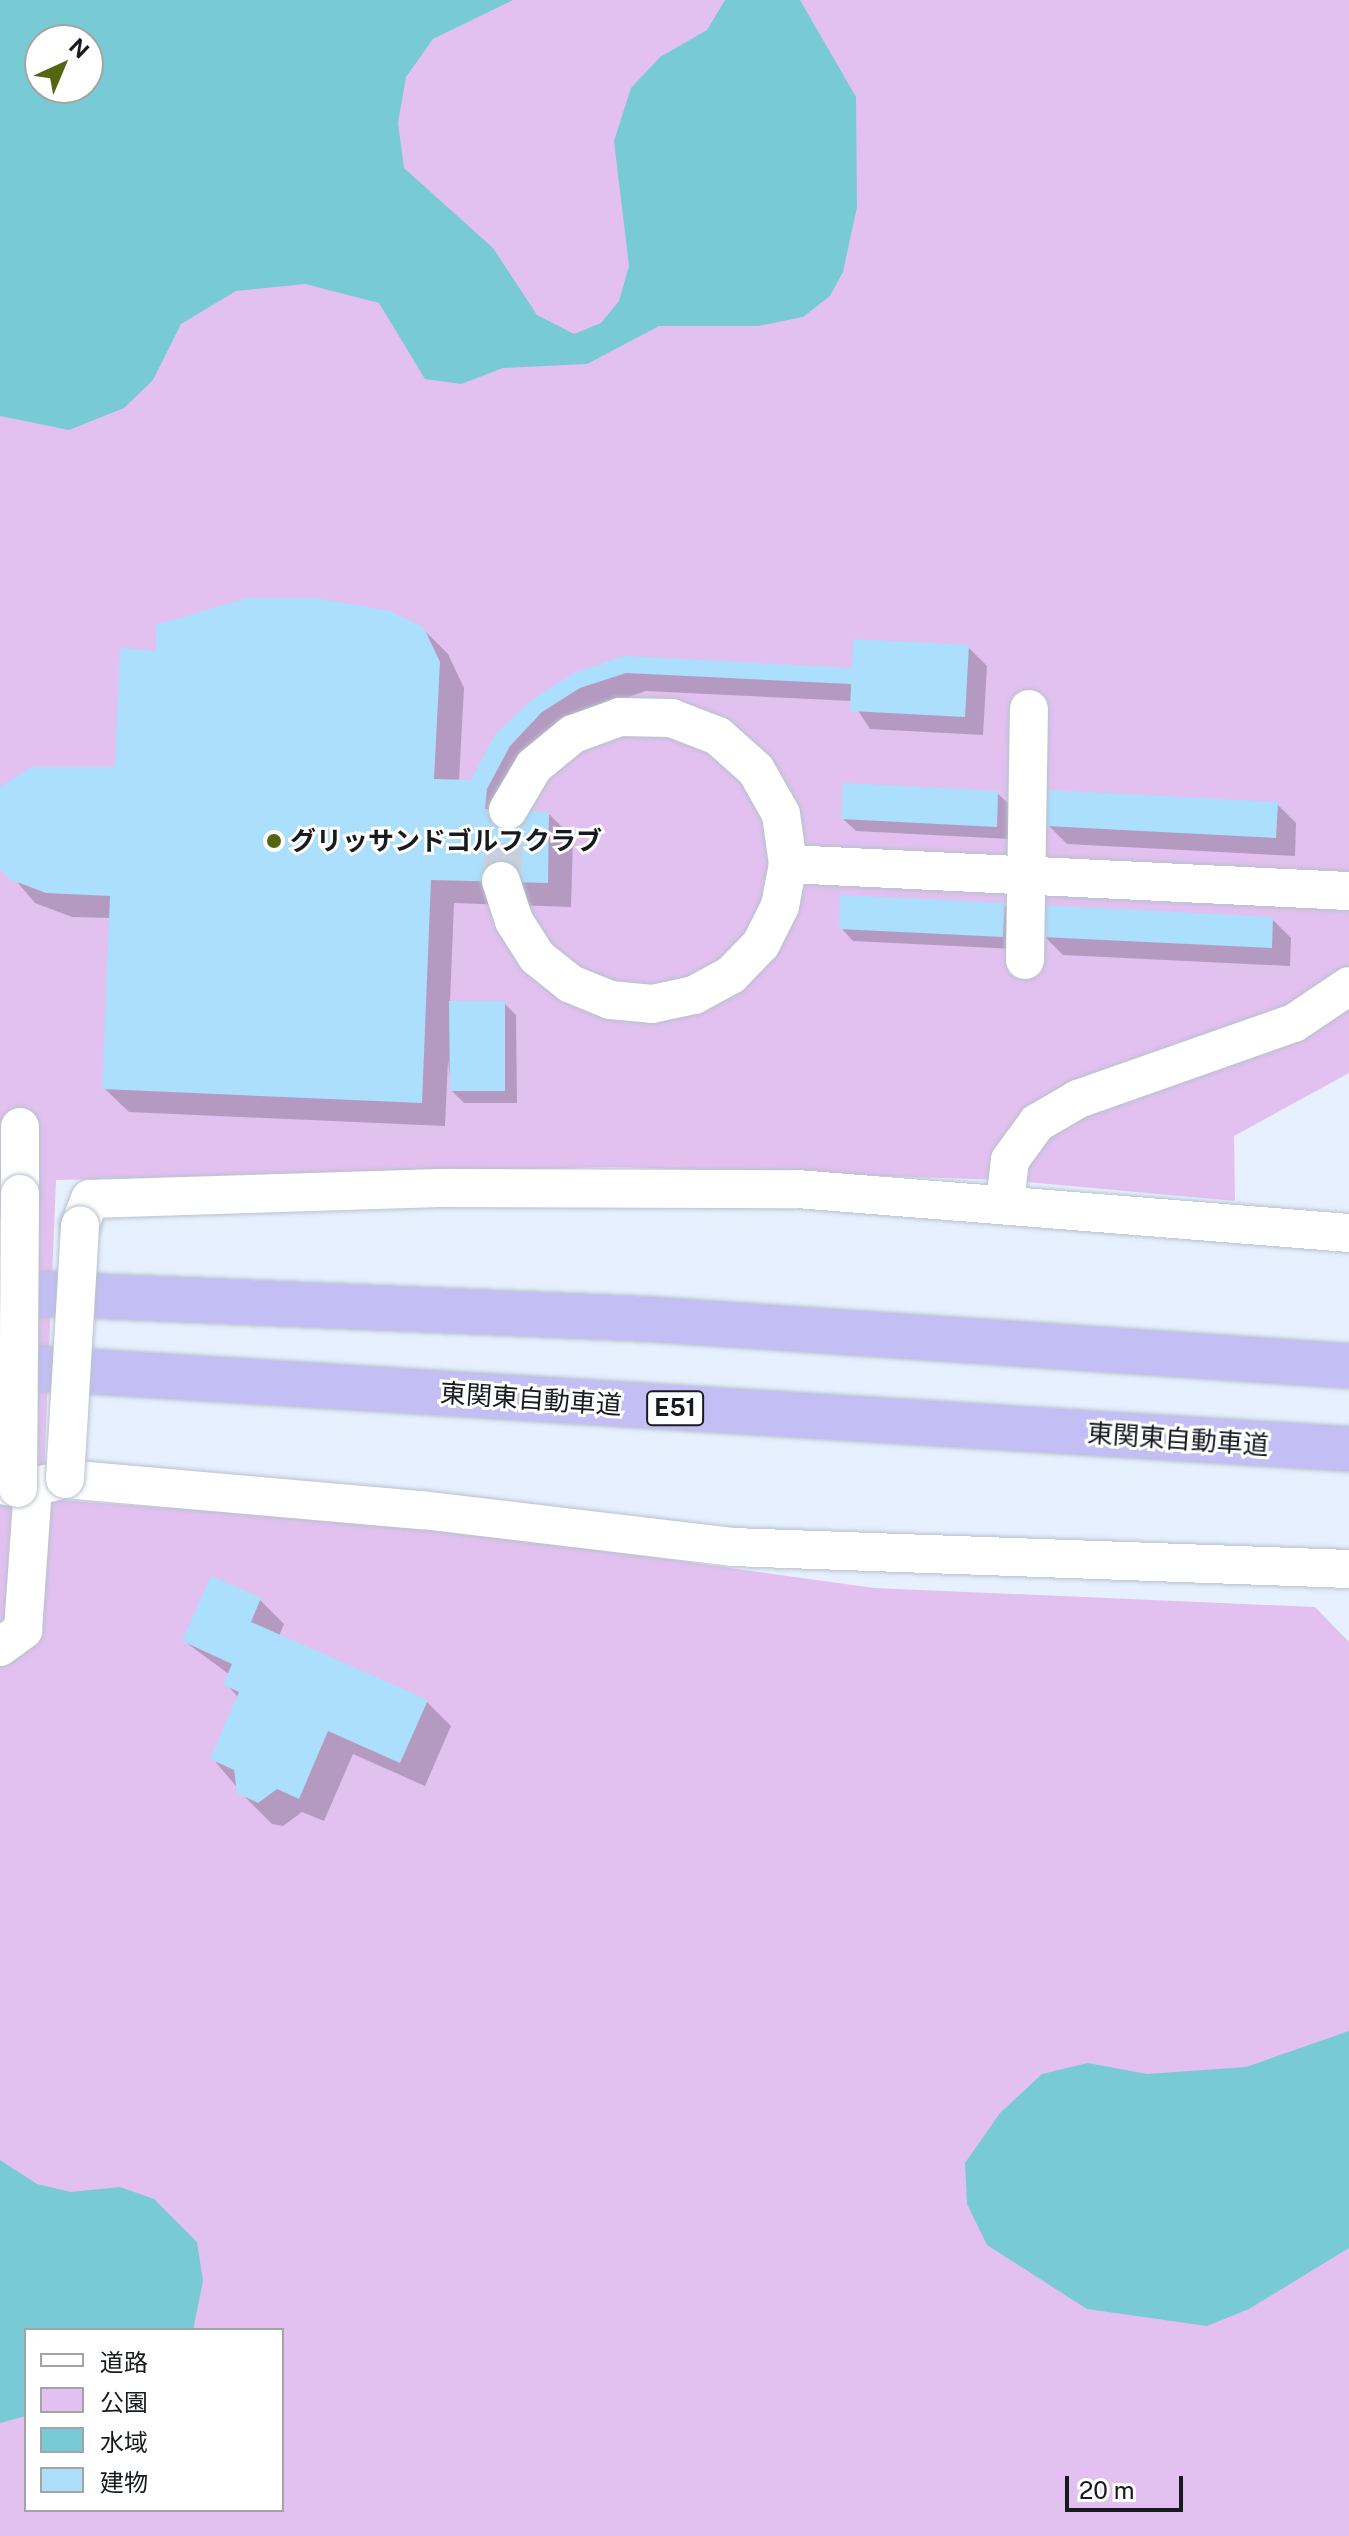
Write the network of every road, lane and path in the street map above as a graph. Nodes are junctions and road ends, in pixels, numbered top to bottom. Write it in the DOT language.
graph roads {
  1 [pos="1029,709"];
  2 [pos="508,810"];
  3 [pos="788,864"];
  4 [pos="1025,875"];
  5 [pos="501,881"];
  6 [pos="1349,891"];
  7 [pos="1025,960"];
  8 [pos="1349,986"];
  9 [pos="20,1127"];
  10 [pos="1005,1202"];
  11 [pos="1349,1233"];
  12 [pos="0,1292"];
  13 [pos="0,1366"];
  14 [pos="1349,1366"];
  15 [pos="1349,1449"];
  16 [pos="29,1485"];
  17 [pos="1349,1569"];
  18 [pos="0,1647"];
  1 -- 4 [label="street"];
  2 -- 3 [label="street"];
  3 -- 4 [label="street"];
  3 -- 5 [label="street"];
  4 -- 6 [label="street"];
  4 -- 7 [label="street"];
  8 -- 10 [label="street"];
  9 -- 16 [label="street, bridge"];
  10 -- 11 [label="street"];
  10 -- 16 [label="street, bridge"];
  12 -- 14 [label="highway"];
  13 -- 15 [label="highway, 東関東自動車道 / E51"];
  16 -- 17 [label="street"];
  16 -- 18 [label="street"];
}
